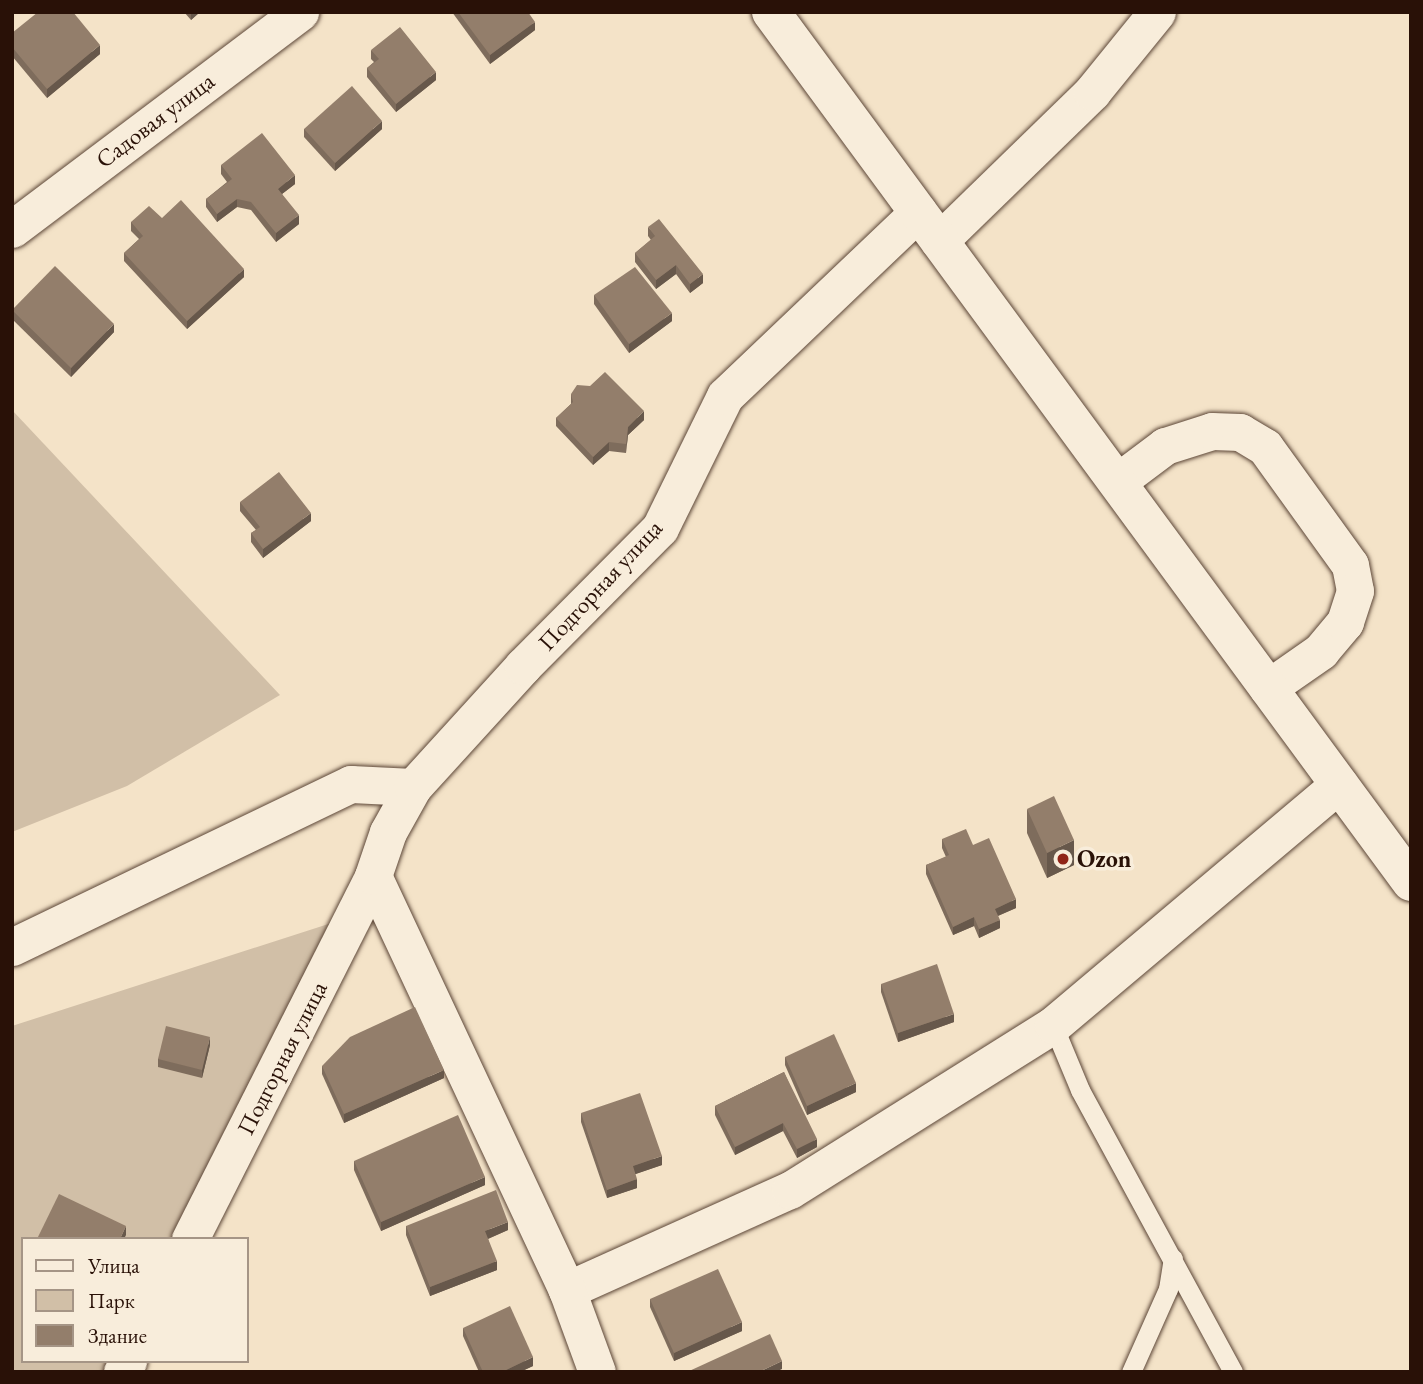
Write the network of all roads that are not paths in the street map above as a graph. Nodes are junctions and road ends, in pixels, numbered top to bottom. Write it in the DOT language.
graph roads {
  1 [pos="300,12"];
  2 [pos="771,12"];
  3 [pos="1157,12"];
  4 [pos="929,227"];
  5 [pos="12,229"];
  6 [pos="1116,482"];
  7 [pos="1268,688"];
  8 [pos="1339,784"];
  9 [pos="414,787"];
  10 [pos="373,876"];
  11 [pos="1411,882"];
  12 [pos="12,947"];
  13 [pos="1053,1026"];
  14 [pos="191,1237"];
  15 [pos="1173,1258"];
  16 [pos="567,1290"];
  17 [pos="597,1372"];
  18 [pos="1131,1372"];
  19 [pos="1233,1372"];
  1 -- 5 [label="street, Садовая улица"];
  2 -- 4 [label="street"];
  3 -- 4 [label="street, Подгорная улица"];
  4 -- 6 [label="street"];
  4 -- 9 [label="street, Подгорная улица"];
  6 -- 7 [label="street"];
  6 -- 7 [label="street"];
  7 -- 8 [label="street"];
  8 -- 11 [label="street"];
  8 -- 13 [label="street"];
  9 -- 10 [label="street, Подгорная улица"];
  9 -- 12 [label="street"];
  10 -- 14 [label="street, Подгорная улица"];
  10 -- 16 [label="street"];
  13 -- 15 [label="lane"];
  13 -- 16 [label="street"];
  15 -- 18 [label="lane"];
  15 -- 19 [label="lane"];
  16 -- 17 [label="street"];
}
